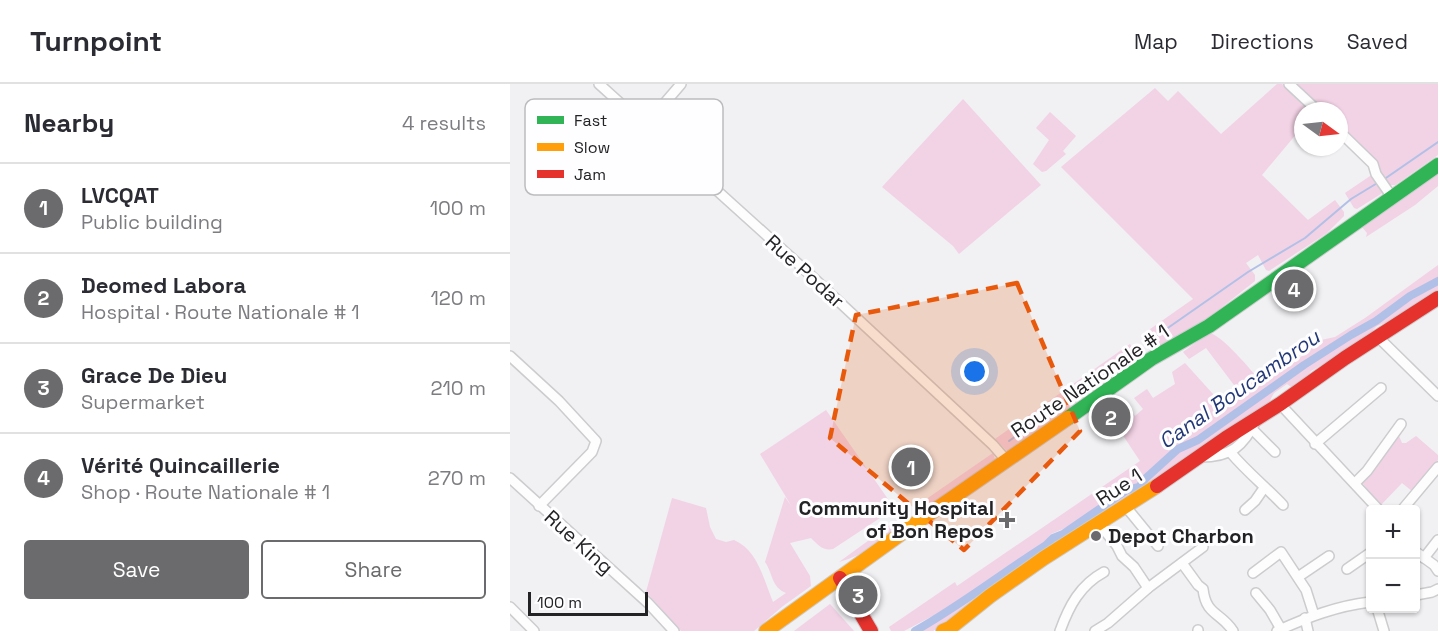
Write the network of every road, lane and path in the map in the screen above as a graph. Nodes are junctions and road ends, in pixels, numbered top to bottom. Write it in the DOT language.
graph roads {
  1 [pos="599,84"];
  2 [pos="681,84"];
  3 [pos="1288,84"];
  4 [pos="615,99"];
  5 [pos="668,99"];
  6 [pos="1308,102"];
  7 [pos="1348,140"];
  8 [pos="1438,165"];
  9 [pos="722,195"];
  10 [pos="1392,196"];
  11 [pos="1438,298"];
  12 [pos="1378,337"];
  13 [pos="510,356"];
  14 [pos="1381,388"];
  15 [pos="1438,396"];
  16 [pos="1280,404"];
  17 [pos="1256,423"];
  18 [pos="1401,424"];
  19 [pos="1315,444"];
  20 [pos="1275,452"];
  21 [pos="1231,453"];
  22 [pos="1200,457"];
  23 [pos="1007,462"];
  24 [pos="1436,474"];
  25 [pos="510,478"];
  26 [pos="1355,483"];
  27 [pos="1264,488"];
  28 [pos="1283,505"];
  29 [pos="1375,505"];
  30 [pos="1407,505"];
  31 [pos="538,506"];
  32 [pos="1126,507"];
  33 [pos="1245,510"];
  34 [pos="1099,524"];
  35 [pos="1438,540"];
  36 [pos="1158,546"];
  37 [pos="1203,547"];
  38 [pos="1420,555"];
  39 [pos="1329,556"];
  40 [pos="1366,556"];
  41 [pos="1182,563"];
  42 [pos="1347,569"];
  43 [pos="1438,571"];
  44 [pos="1104,572"];
  45 [pos="1252,573"];
  46 [pos="1298,577"];
  47 [pos="840,578"];
  48 [pos="1148,588"];
  49 [pos="1438,588"];
  50 [pos="1256,593"];
  51 [pos="1420,594"];
  52 [pos="1366,603"];
  53 [pos="510,607"];
  54 [pos="1378,613"];
  55 [pos="1309,617"];
  56 [pos="949,630"];
  57 [pos="1279,630"];
  58 [pos="534,631"];
  59 [pos="674,631"];
  60 [pos="766,631"];
  61 [pos="871,631"];
  62 [pos="1060,631"];
  63 [pos="1095,631"];
  64 [pos="1233,631"];
  65 [pos="1308,631"];
  66 [pos="1384,631"];
  1 -- 4 [label="street, Rue Podar"];
  2 -- 5 [label="street"];
  3 -- 6 [label="street"];
  7 -- 10 [label="street"];
  8 -- 10 [label="main road, Route Nationale # 1"];
  9 -- 23 [label="street, Rue Podar"];
  10 -- 23 [label="main road, Route Nationale # 1"];
  11 -- 12 [label="main road, Rue 1"];
  12 -- 15 [label="street"];
  12 -- 16 [label="main road, Rue 1"];
  13 -- 31 [label="street"];
  14 -- 19 [label="street"];
  16 -- 17 [label="main road, Rue 1"];
  16 -- 19 [label="street"];
  17 -- 20 [label="street"];
  17 -- 21 [label="street"];
  17 -- 22 [label="main road, Rue 1"];
  18 -- 26 [label="street"];
  19 -- 26 [label="street"];
  21 -- 22 [label="street"];
  21 -- 27 [label="street"];
  22 -- 32 [label="main road, Rue 1"];
  23 -- 47 [label="main road, Route Nationale # 1"];
  24 -- 30 [label="street"];
  25 -- 31 [label="street, Rue King"];
  26 -- 29 [label="street"];
  27 -- 28 [label="street"];
  27 -- 33 [label="street"];
  31 -- 59 [label="street, Rue King"];
  32 -- 34 [label="main road, Rue 1"];
  32 -- 36 [label="street"];
  34 -- 48 [label="street"];
  34 -- 56 [label="main road, Rue 1"];
  35 -- 38 [label="street"];
  37 -- 41 [label="street"];
  38 -- 43 [label="street"];
  39 -- 46 [label="street"];
  40 -- 42 [label="street"];
  41 -- 48 [label="street"];
  41 -- 64 [label="street"];
  44 -- 62 [label="street"];
  45 -- 46 [label="street"];
  46 -- 55 [label="street"];
  47 -- 60 [label="main road, Route Nationale # 1"];
  47 -- 61 [label="main road"];
  48 -- 63 [label="street"];
  49 -- 51 [label="street"];
  50 -- 57 [label="street"];
  52 -- 55 [label="street"];
  53 -- 58 [label="street"];
  54 -- 66 [label="street"];
  55 -- 57 [label="street"];
  55 -- 65 [label="street"];
}
